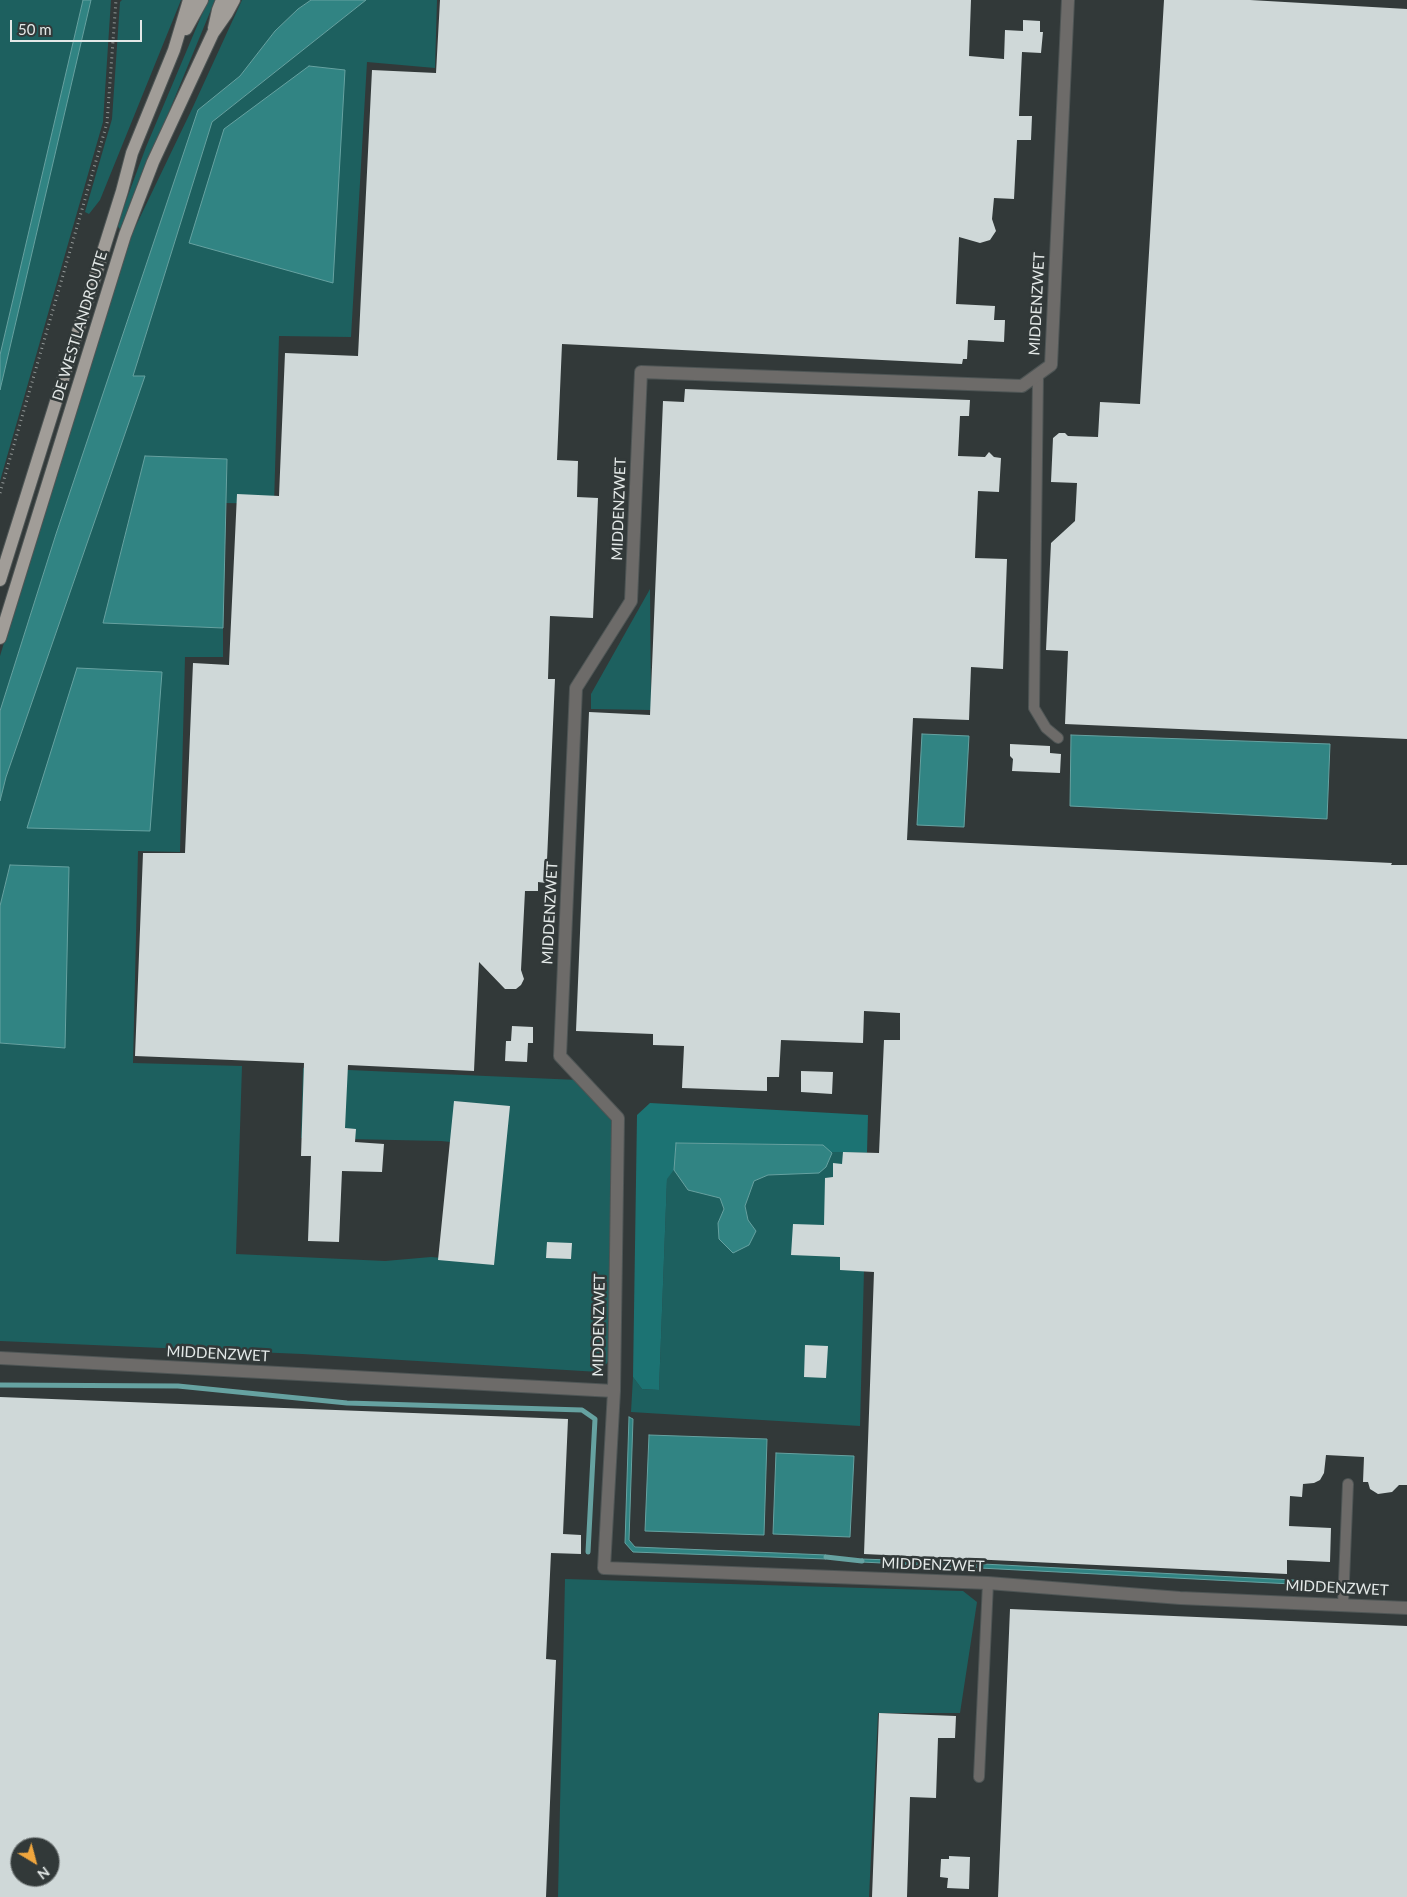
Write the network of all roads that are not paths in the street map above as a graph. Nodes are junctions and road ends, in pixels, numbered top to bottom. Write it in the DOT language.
graph roads {
  1 [pos="189,0"];
  2 [pos="202,0"];
  3 [pos="222,0"];
  4 [pos="234,0"];
  5 [pos="1068,0"];
  6 [pos="213,33"];
  7 [pos="174,50"];
  8 [pos="1038,375"];
  9 [pos="0,580"];
  10 [pos="0,638"];
  11 [pos="1058,738"];
  12 [pos="0,1358"];
  13 [pos="614,1391"];
  14 [pos="1348,1484"];
  15 [pos="988,1583"];
  16 [pos="1343,1604"];
  17 [pos="1407,1608"];
  18 [pos="979,1777"];
  1 -- 7 [label="main road, DE WESTLANDROUTE"];
  2 -- 7 [label="main road, DE WESTLANDROUTE"];
  3 -- 6 [label="main road, DE WESTLANDROUTE"];
  4 -- 6 [label="main road, DE WESTLANDROUTE"];
  5 -- 8 [label="street, MIDDENZWET"];
  6 -- 10 [label="main road, DE WESTLANDROUTE"];
  7 -- 9 [label="main road, DE WESTLANDROUTE"];
  8 -- 11 [label="lane"];
  8 -- 13 [label="street, MIDDENZWET"];
  12 -- 13 [label="street, MIDDENZWET"];
  13 -- 15 [label="street, MIDDENZWET"];
  14 -- 16 [label="lane"];
  15 -- 16 [label="street, MIDDENZWET"];
  15 -- 18 [label="lane"];
  16 -- 17 [label="street, MIDDENZWET"];
}
